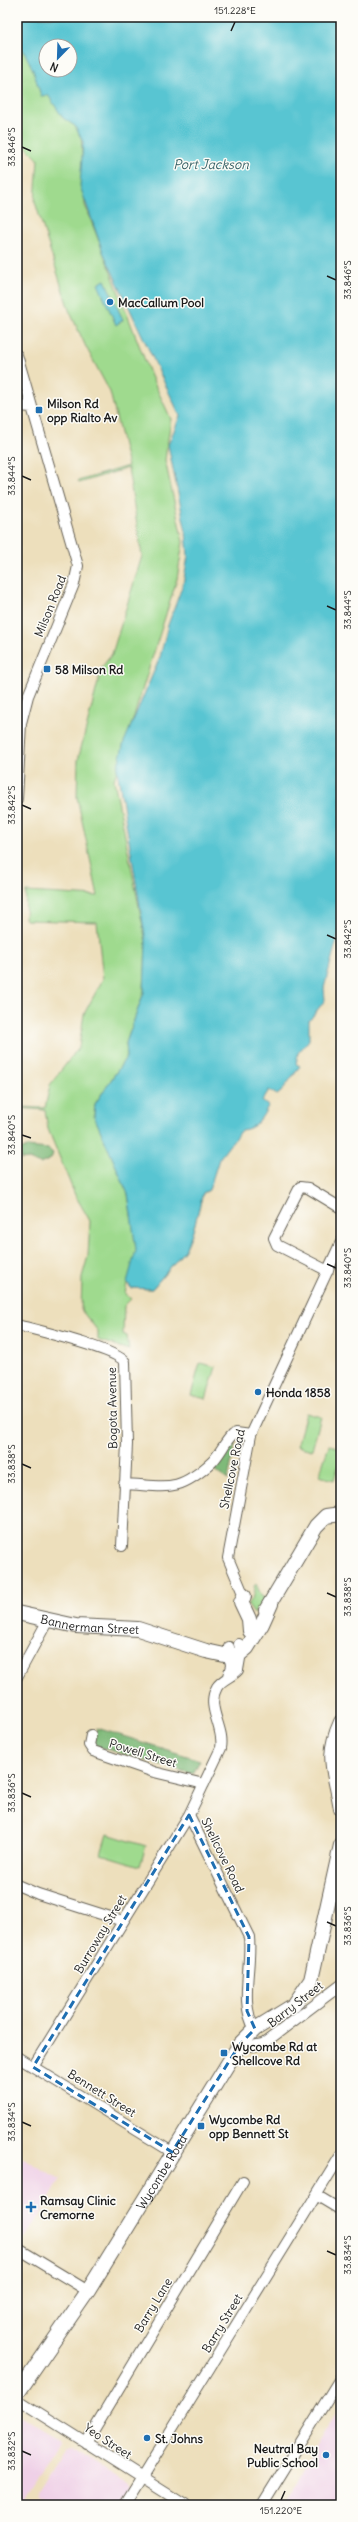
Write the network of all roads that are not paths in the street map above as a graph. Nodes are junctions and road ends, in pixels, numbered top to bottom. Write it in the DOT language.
graph roads {
  1 [pos="17,356"];
  2 [pos="17,406"];
  3 [pos="32,407"];
  4 [pos="17,799"];
  5 [pos="341,1208"];
  6 [pos="341,1242"];
  7 [pos="328,1271"];
  8 [pos="17,1325"];
  9 [pos="250,1435"];
  10 [pos="124,1484"];
  11 [pos="341,1514"];
  12 [pos="341,1522"];
  13 [pos="310,1540"];
  14 [pos="122,1546"];
  15 [pos="244,1596"];
  16 [pos="271,1604"];
  17 [pos="17,1613"];
  18 [pos="48,1620"];
  19 [pos="250,1630"];
  20 [pos="235,1650"];
  21 [pos="17,1677"];
  22 [pos="341,1722"];
  23 [pos="91,1735"];
  24 [pos="204,1784"];
  25 [pos="341,1806"];
  26 [pos="341,1809"];
  27 [pos="189,1815"];
  28 [pos="341,1846"];
  29 [pos="17,1885"];
  30 [pos="123,1921"];
  31 [pos="341,1985"];
  32 [pos="255,2029"];
  33 [pos="244,2039"];
  34 [pos="17,2057"];
  35 [pos="33,2067"];
  36 [pos="172,2152"];
  37 [pos="341,2155"];
  38 [pos="243,2181"];
  39 [pos="316,2195"];
  40 [pos="341,2210"];
  41 [pos="17,2248"];
  42 [pos="88,2291"];
  43 [pos="341,2377"];
  44 [pos="17,2394"];
  45 [pos="17,2399"];
  46 [pos="86,2443"];
  47 [pos="142,2479"];
  48 [pos="125,2505"];
  49 [pos="185,2505"];
  50 [pos="262,2505"];
  1 -- 3 [label="street, Milson Road"];
  2 -- 3 [label="street"];
  3 -- 4 [label="street, Milson Road"];
  5 -- 7 [label="street"];
  6 -- 7 [label="street, Shellcove Road"];
  7 -- 9 [label="street, Shellcove Road"];
  8 -- 10 [label="street, Bogota Avenue"];
  9 -- 10 [label="street"];
  9 -- 15 [label="street, Shellcove Road"];
  10 -- 14 [label="street, Bogota Avenue"];
  11 -- 13 [label="street"];
  12 -- 13 [label="street"];
  13 -- 16 [label="street"];
  15 -- 19 [label="street"];
  16 -- 19 [label="street"];
  16 -- 20 [label="street"];
  17 -- 18 [label="street, Bannerman Street"];
  18 -- 20 [label="street, Bannerman Street"];
  18 -- 21 [label="street"];
  19 -- 20 [label="street"];
  20 -- 24 [label="street, Shellcove Road"];
  22 -- 25 [label="street"];
  23 -- 24 [label="street, Powell Street"];
  24 -- 27 [label="street, Shellcove Road"];
  25 -- 26 [label="street"];
  27 -- 30 [label="street, Burroway Street"];
  27 -- 32 [label="street, Shellcove Road"];
  28 -- 32 [label="street, Wycombe Road"];
  29 -- 30 [label="street"];
  30 -- 35 [label="street, Burroway Street"];
  31 -- 33 [label="street, Barry Street"];
  32 -- 33 [label="street, Wycombe Road"];
  33 -- 36 [label="street, Wycombe Road"];
  34 -- 35 [label="street, Bennett Street"];
  35 -- 36 [label="street, Bennett Street"];
  36 -- 42 [label="street, Wycombe Road"];
  37 -- 39 [label="street, Barry Street"];
  38 -- 46 [label="street, Barry Lane"];
  39 -- 40 [label="street"];
  39 -- 47 [label="street, Barry Street"];
  41 -- 42 [label="street"];
  42 -- 44 [label="street, Wycombe Road"];
  43 -- 50 [label="street"];
  45 -- 46 [label="street, Yeo Street"];
  46 -- 47 [label="street, Yeo Street"];
  47 -- 48 [label="street, Barry Street"];
  47 -- 49 [label="street, Yeo Street"];
}
